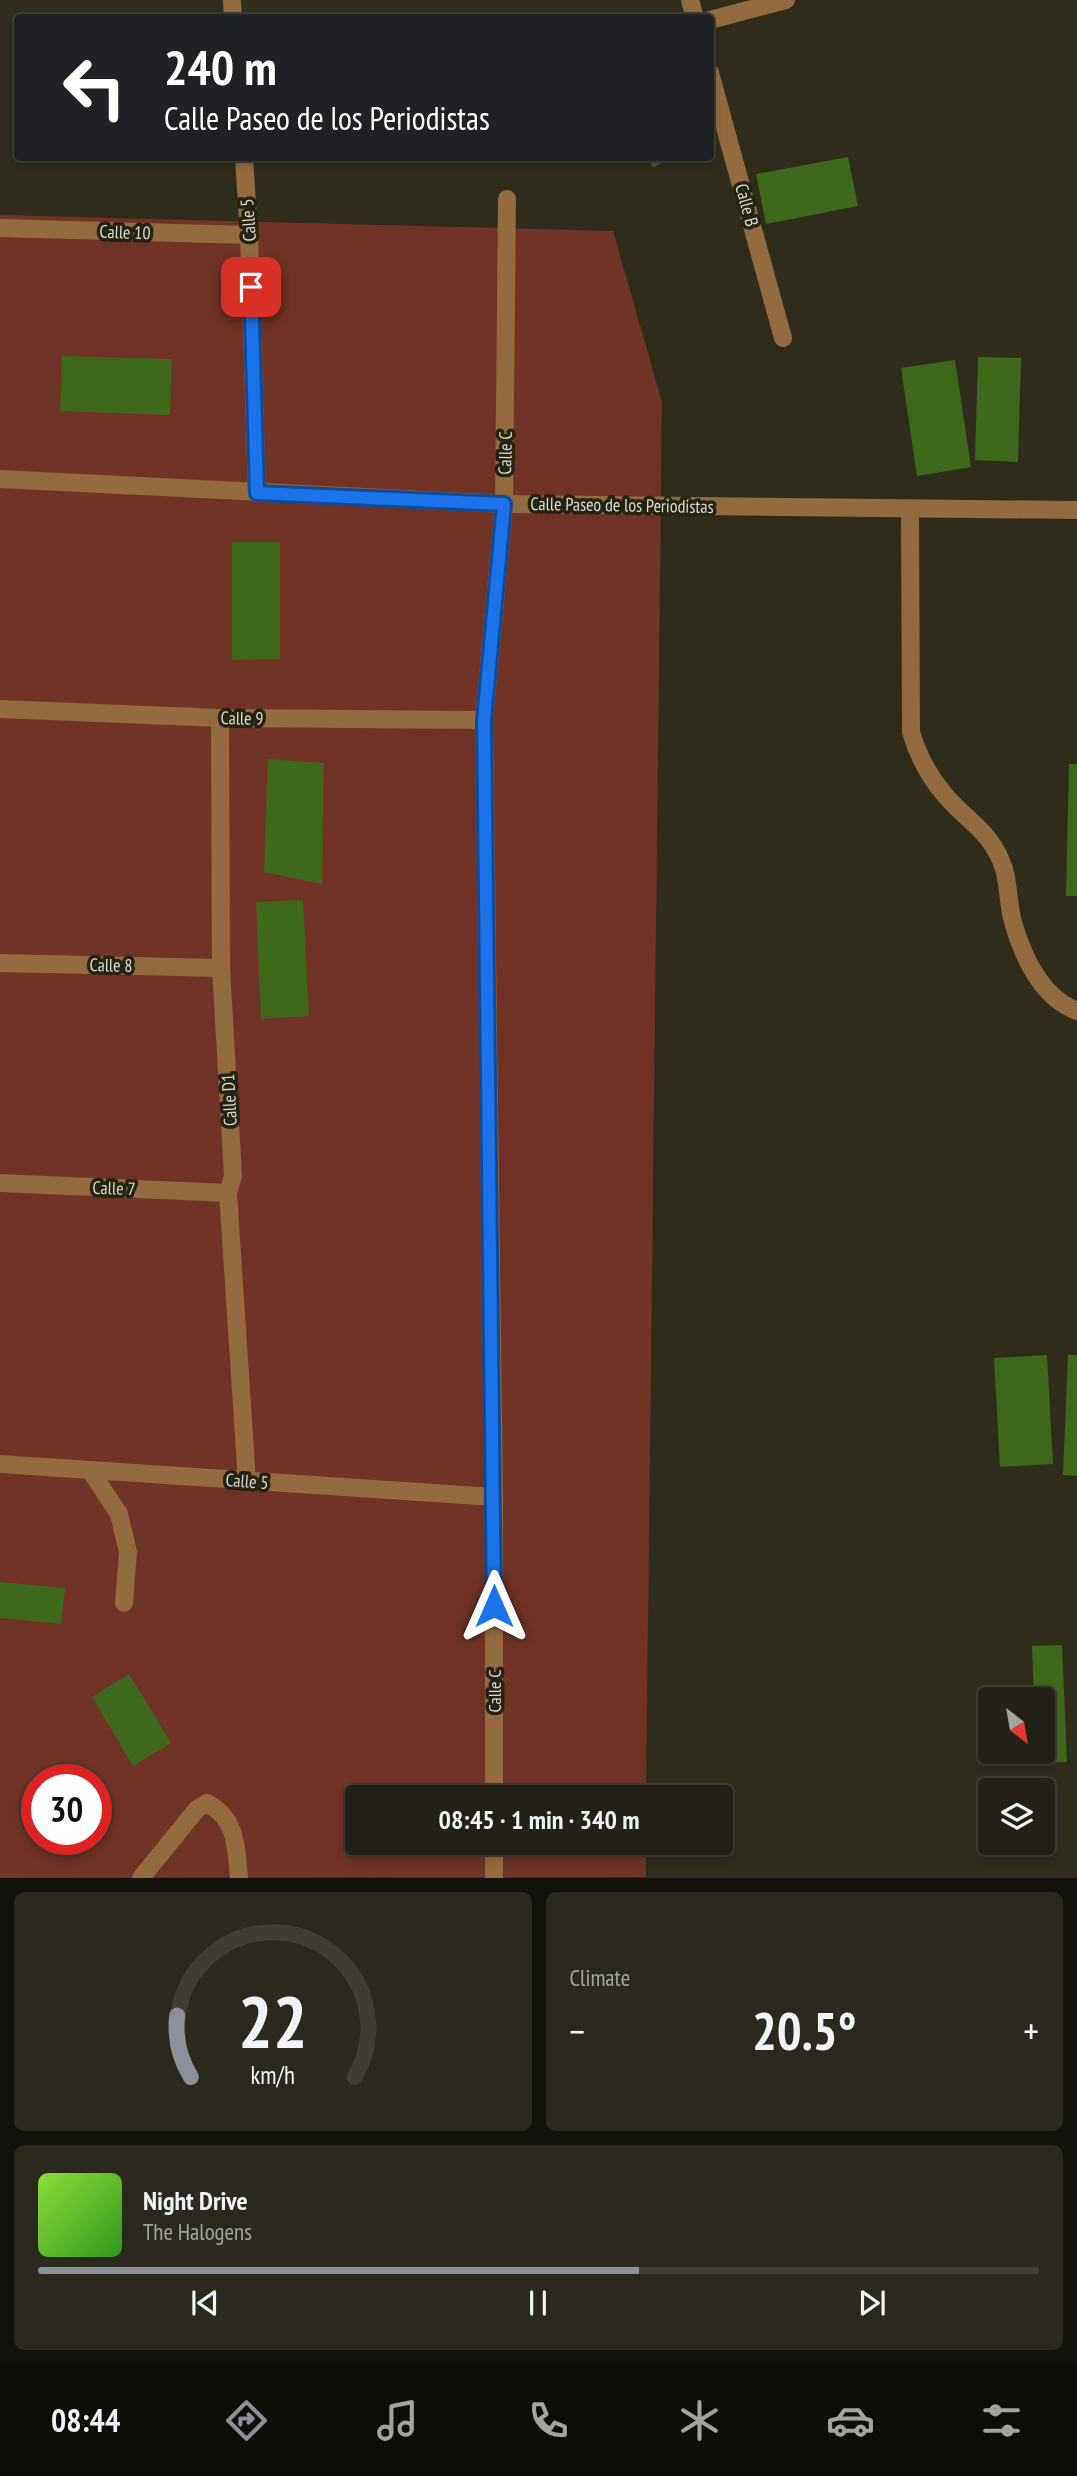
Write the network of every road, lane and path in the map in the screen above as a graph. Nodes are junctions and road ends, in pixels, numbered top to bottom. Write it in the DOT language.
graph roads {
  1 [pos="775,1"];
  2 [pos="714,19"];
  3 [pos="714,88"];
  4 [pos="244,161"];
  5 [pos="507,199"];
  6 [pos="0,228"];
  7 [pos="249,235"];
  8 [pos="783,338"];
  9 [pos="0,479"];
  10 [pos="257,493"];
  11 [pos="504,504"];
  12 [pos="910,509"];
  13 [pos="1077,510"];
  14 [pos="0,709"];
  15 [pos="220,718"];
  16 [pos="484,720"];
  17 [pos="0,963"];
  18 [pos="221,968"];
  19 [pos="1077,1011"];
  20 [pos="0,1183"];
  21 [pos="228,1193"];
  22 [pos="0,1464"];
  23 [pos="90,1470"];
  24 [pos="247,1481"];
  25 [pos="494,1497"];
  26 [pos="124,1603"];
  27 [pos="494,1785"];
  28 [pos="494,1855"];
  29 [pos="141,1878"];
  30 [pos="239,1878"];
  31 [pos="494,1878"];
  1 -- 2 [label="street"];
  3 -- 8 [label="street, Calle B"];
  4 -- 7 [label="street, Calle 5"];
  5 -- 11 [label="street, Calle C"];
  6 -- 7 [label="street, Calle 10"];
  7 -- 10 [label="street, Calle 5"];
  9 -- 10 [label="street, Calle Paseo de los Periodistas"];
  10 -- 11 [label="street, Calle Paseo de los Periodistas"];
  11 -- 12 [label="street, Calle Paseo de los Periodistas"];
  11 -- 16 [label="street, Calle C"];
  12 -- 13 [label="street, Calle Paseo de los Periodistas"];
  12 -- 19 [label="street"];
  14 -- 15 [label="street, Calle 9"];
  15 -- 16 [label="street, Calle 9"];
  15 -- 18 [label="street, Calle D1"];
  16 -- 25 [label="street, Calle C"];
  17 -- 18 [label="street, Calle 8"];
  18 -- 21 [label="street, Calle D1"];
  20 -- 21 [label="street, Calle 7"];
  21 -- 24 [label="street, Calle D1"];
  22 -- 23 [label="street, Calle 5"];
  23 -- 24 [label="street, Calle 5"];
  23 -- 26 [label="street"];
  24 -- 25 [label="street, Calle 5"];
  25 -- 27 [label="street, Calle C"];
  28 -- 31 [label="street"];
  29 -- 30 [label="street"];
}
